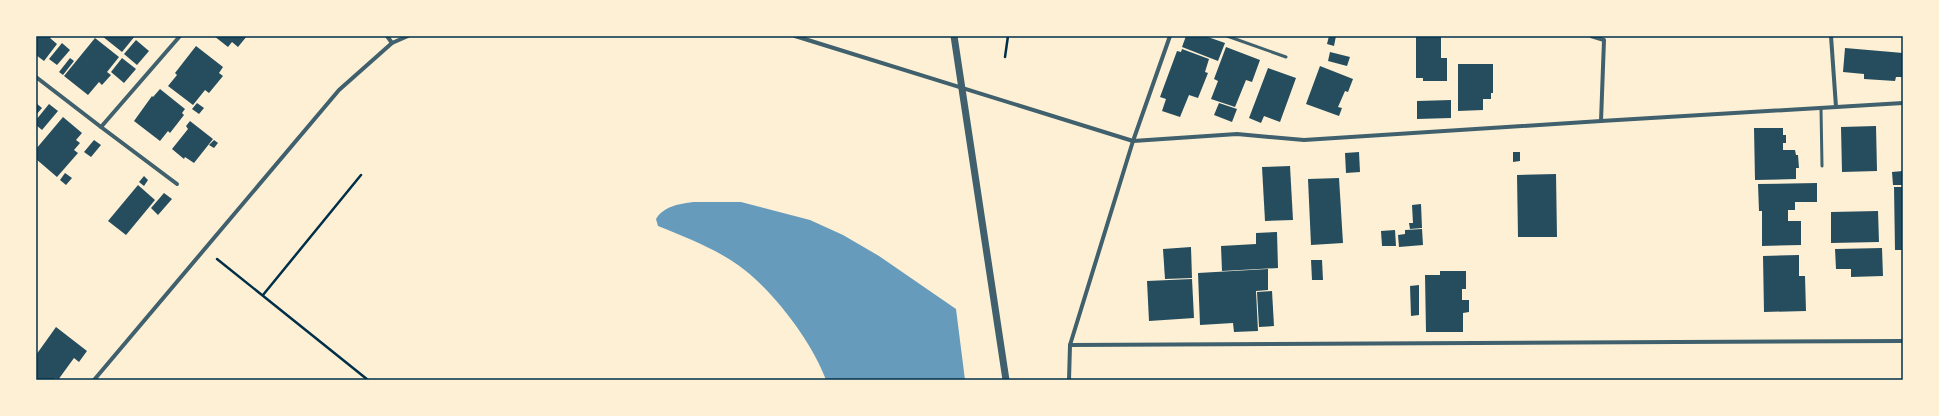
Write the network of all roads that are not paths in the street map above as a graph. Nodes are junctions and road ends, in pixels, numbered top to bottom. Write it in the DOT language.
graph roads {
  1 [pos="180,36"];
  2 [pos="387,36"];
  3 [pos="408,36"];
  4 [pos="795,36"];
  5 [pos="954,36"];
  6 [pos="1170,36"];
  7 [pos="1227,36"];
  8 [pos="1591,36"];
  9 [pos="1831,36"];
  10 [pos="1605,38"];
  11 [pos="392,43"];
  12 [pos="1286,57"];
  13 [pos="36,77"];
  14 [pos="960,86"];
  15 [pos="1903,103"];
  16 [pos="1836,107"];
  17 [pos="1821,108"];
  18 [pos="1600,121"];
  19 [pos="101,127"];
  20 [pos="1133,141"];
  21 [pos="1822,166"];
  22 [pos="177,184"];
  23 [pos="1903,341"];
  24 [pos="1070,345"];
  25 [pos="94,380"];
  26 [pos="1006,380"];
  27 [pos="1069,380"];
  1 -- 19 [label="street"];
  2 -- 11 [label="street"];
  3 -- 11 [label="street"];
  4 -- 14 [label="street"];
  5 -- 14 [label="street"];
  6 -- 20 [label="street"];
  7 -- 12 [label="lane"];
  8 -- 10 [label="street"];
  9 -- 16 [label="street"];
  10 -- 18 [label="street"];
  11 -- 25 [label="street"];
  13 -- 19 [label="street"];
  14 -- 20 [label="street"];
  14 -- 26 [label="street"];
  15 -- 16 [label="street"];
  16 -- 17 [label="street"];
  17 -- 18 [label="street"];
  17 -- 21 [label="lane"];
  18 -- 20 [label="street"];
  19 -- 22 [label="street"];
  20 -- 24 [label="street"];
  23 -- 24 [label="street"];
  24 -- 27 [label="street"];
}
